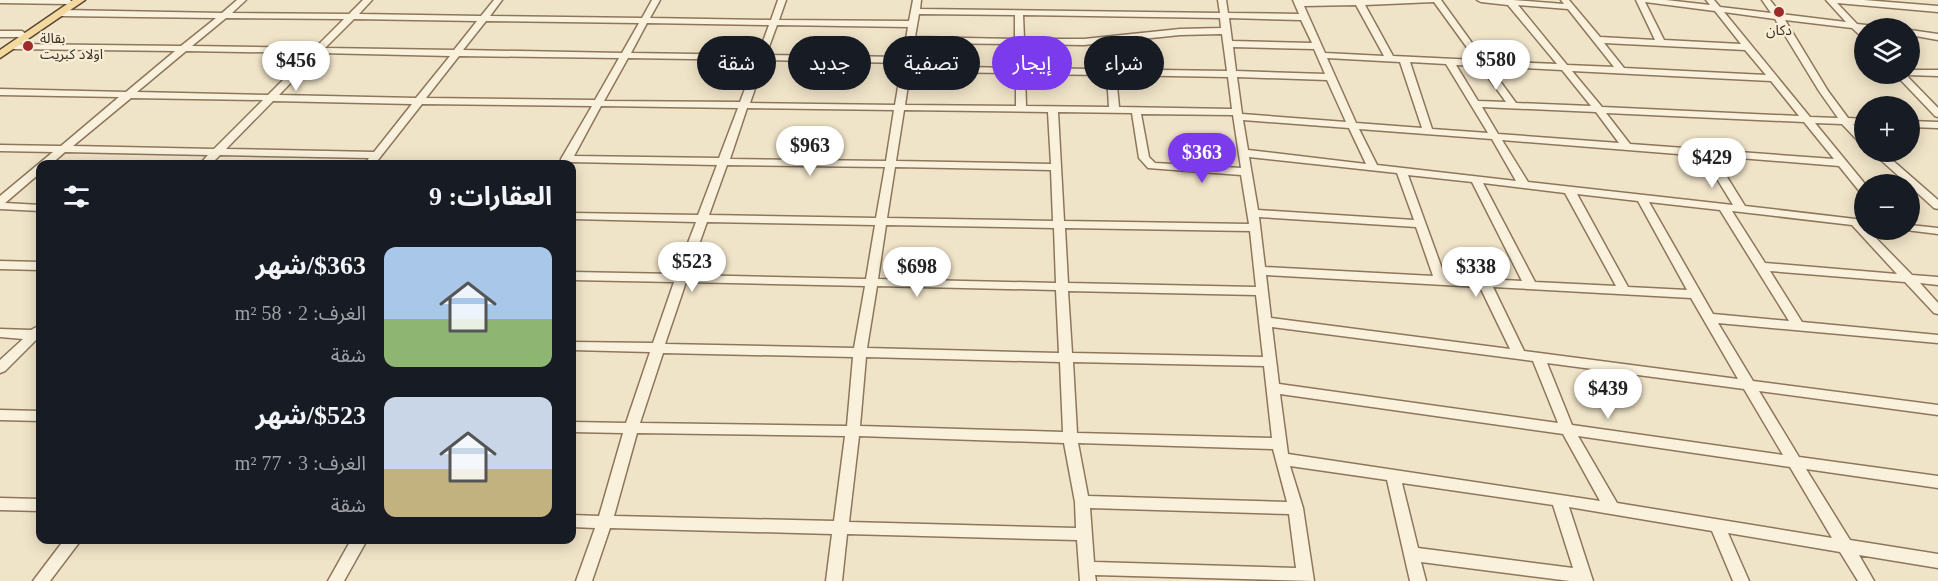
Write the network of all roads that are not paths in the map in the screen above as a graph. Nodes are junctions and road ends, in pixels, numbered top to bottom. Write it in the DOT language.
graph roads {
  1 [pos="242,0"];
  2 [pos="368,0"];
  3 [pos="498,0"];
  4 [pos="656,0"];
  5 [pos="782,0"];
  6 [pos="1002,0"];
  7 [pos="1222,0"];
  8 [pos="1431,0"];
  9 [pos="1437,0"];
  10 [pos="1481,0"];
  11 [pos="1640,0"];
  12 [pos="1646,0"];
  13 [pos="1710,0"];
  14 [pos="1766,0"];
  15 [pos="1830,0"];
  16 [pos="1836,0"];
  17 [pos="0,1"];
  18 [pos="1414,1"];
  19 [pos="1510,1"];
  20 [pos="1298,2"];
  21 [pos="1359,2"];
  22 [pos="1568,3"];
  23 [pos="71,4"];
  24 [pos="916,5"];
  25 [pos="1717,9"];
  26 [pos="1938,9"];
  27 [pos="1002,12"];
  28 [pos="1019,12"];
  29 [pos="225,14"];
  30 [pos="1224,14"];
  31 [pos="352,16"];
  32 [pos="1304,17"];
  33 [pos="1780,17"];
  34 [pos="484,19"];
  35 [pos="645,21"];
  36 [pos="775,23"];
  37 [pos="913,24"];
  38 [pos="1854,25"];
  39 [pos="1854,26"];
  40 [pos="0,34"];
  41 [pos="22,34"];
  42 [pos="1920,34"];
  43 [pos="770,36"];
  44 [pos="912,36"];
  45 [pos="1018,36"];
  46 [pos="1938,37"];
  47 [pos="1227,38"];
  48 [pos="1597,40"];
  49 [pos="1072,42"];
  50 [pos="1661,44"];
  51 [pos="14,46"];
  52 [pos="1748,47"];
  53 [pos="0,49"];
  54 [pos="181,50"];
  55 [pos="1318,50"];
  56 [pos="318,51"];
  57 [pos="456,54"];
  58 [pos="0,56"];
  59 [pos="625,57"];
  60 [pos="697,58"];
  61 [pos="1390,58"];
  62 [pos="1404,59"];
  63 [pos="776,60"];
  64 [pos="1449,61"];
  65 [pos="1483,63"];
  66 [pos="883,64"];
  67 [pos="1564,67"];
  68 [pos="1621,70"];
  69 [pos="1164,73"];
  70 [pos="1920,73"];
  71 [pos="1938,73"];
  72 [pos="1231,74"];
  73 [pos="1330,77"];
  74 [pos="1772,78"];
  75 [pos="1910,84"];
  76 [pos="751,90"];
  77 [pos="902,90"];
  78 [pos="1020,90"];
  79 [pos="1112,90"];
  80 [pos="0,92"];
  81 [pos="129,93"];
  82 [pos="272,97"];
  83 [pos="420,101"];
  84 [pos="598,104"];
  85 [pos="1477,104"];
  86 [pos="745,105"];
  87 [pos="1514,106"];
  88 [pos="899,107"];
  89 [pos="1021,109"];
  90 [pos="1053,109"];
  91 [pos="1114,110"];
  92 [pos="1136,110"];
  93 [pos="1600,111"];
  94 [pos="1938,114"];
  95 [pos="1237,115"];
  96 [pos="1807,120"];
  97 [pos="1844,122"];
  98 [pos="1854,122"];
  99 [pos="1920,124"];
  100 [pos="1352,125"];
  101 [pos="1938,125"];
  102 [pos="1428,131"];
  103 [pos="1854,132"];
  104 [pos="1497,136"];
  105 [pos="1626,146"];
  106 [pos="0,148"];
  107 [pos="63,149"];
  108 [pos="218,152"];
  109 [pos="1244,153"];
  110 [pos="1707,153"];
  111 [pos="290,154"];
  112 [pos="377,155"];
  113 [pos="50,160"];
  114 [pos="209,160"];
  115 [pos="285,160"];
  116 [pos="373,160"];
  117 [pos="566,160"];
  118 [pos="576,162"];
  119 [pos="724,162"];
  120 [pos="1888,162"];
  121 [pos="1841,163"];
  122 [pos="890,164"];
  123 [pos="1054,167"];
  124 [pos="1374,169"];
  125 [pos="36,172"];
  126 [pos="1247,172"];
  127 [pos="1402,172"];
  128 [pos="1854,178"];
  129 [pos="1476,180"];
  130 [pos="1525,186"];
  131 [pos="1569,190"];
  132 [pos="1642,199"];
  133 [pos="0,204"];
  134 [pos="1938,206"];
  135 [pos="36,207"];
  136 [pos="1724,208"];
  137 [pos="1742,210"];
  138 [pos="1253,213"];
  139 [pos="576,216"];
  140 [pos="702,219"];
  141 [pos="883,222"];
  142 [pos="1854,222"];
  143 [pos="1419,224"];
  144 [pos="1060,225"];
  145 [pos="1255,228"];
  146 [pos="1920,229"];
  147 [pos="1938,231"];
  148 [pos="1875,240"];
  149 [pos="0,265"];
  150 [pos="36,266"];
  151 [pos="1763,267"];
  152 [pos="1261,271"];
  153 [pos="576,276"];
  154 [pos="681,278"];
  155 [pos="1909,279"];
  156 [pos="1938,281"];
  157 [pos="872,282"];
  158 [pos="1441,282"];
  159 [pos="1485,284"];
  160 [pos="1531,286"];
  161 [pos="1064,287"];
  162 [pos="1624,290"];
  163 [pos="1263,291"];
  164 [pos="1693,294"];
  165 [pos="1938,310"];
  166 [pos="1708,318"];
  167 [pos="1266,322"];
  168 [pos="1798,326"];
  169 [pos="0,333"];
  170 [pos="36,333"];
  171 [pos="36,335"];
  172 [pos="1938,339"];
  173 [pos="576,346"];
  174 [pos="658,348"];
  175 [pos="861,353"];
  176 [pos="1519,355"];
  177 [pos="1066,356"];
  178 [pos="1538,357"];
  179 [pos="1271,362"];
  180 [pos="0,368"];
  181 [pos="1750,386"];
  182 [pos="1274,388"];
  183 [pos="1938,410"];
  184 [pos="0,415"];
  185 [pos="36,416"];
  186 [pos="576,427"];
  187 [pos="631,428"];
  188 [pos="853,431"];
  189 [pos="1568,431"];
  190 [pos="1070,437"];
  191 [pos="1280,451"];
  192 [pos="1796,460"];
  193 [pos="1393,475"];
  194 [pos="1938,482"];
  195 [pos="1559,500"];
  196 [pos="1082,502"];
  197 [pos="0,504"];
  198 [pos="36,505"];
  199 [pos="1296,508"];
  200 [pos="1612,508"];
  201 [pos="576,521"];
  202 [pos="605,522"];
  203 [pos="1717,525"];
  204 [pos="842,528"];
  205 [pos="1085,534"];
  206 [pos="70,544"];
  207 [pos="356,544"];
  208 [pos="1846,547"];
  209 [pos="1412,554"];
  210 [pos="1938,561"];
  211 [pos="1088,575"];
  212 [pos="1306,578"];
  213 [pos="1584,578"];
  214 [pos="41,581"];
  215 [pos="336,581"];
  216 [pos="584,581"];
  217 [pos="834,581"];
  218 [pos="1418,581"];
  219 [pos="1741,581"];
  220 [pos="1866,581"];
  1 -- 29 [label="street"];
  2 -- 31 [label="street"];
  3 -- 34 [label="street"];
  4 -- 35 [label="street"];
  5 -- 36 [label="street"];
  6 -- 27 [label="street"];
  7 -- 30 [label="street"];
  8 -- 18 [label="street"];
  9 -- 65 [label="street"];
  10 -- 19 [label="street"];
  11 -- 50 [label="street"];
  12 -- 25 [label="street"];
  13 -- 25 [label="street"];
  14 -- 33 [label="street"];
  15 -- 38 [label="street"];
  16 -- 26 [label="street"];
  17 -- 23 [label="street"];
  18 -- 21 [label="street"];
  19 -- 22 [label="street"];
  19 -- 67 [label="street"];
  20 -- 21 [label="street"];
  20 -- 32 [label="street"];
  21 -- 61 [label="street"];
  22 -- 48 [label="street"];
  23 -- 29 [label="street"];
  23 -- 41 [label="main road"];
  23 -- 51 [label="main road"];
  24 -- 27 [label="street"];
  24 -- 37 [label="street"];
  25 -- 33 [label="street"];
  25 -- 52 [label="street"];
  27 -- 28 [label="street"];
  28 -- 30 [label="street"];
  28 -- 45 [label="street"];
  29 -- 31 [label="street"];
  29 -- 54 [label="street"];
  30 -- 32 [label="street"];
  30 -- 47 [label="street"];
  31 -- 34 [label="street"];
  31 -- 56 [label="street"];
  32 -- 55 [label="street"];
  33 -- 39 [label="street"];
  33 -- 97 [label="street"];
  34 -- 35 [label="street"];
  34 -- 57 [label="street"];
  35 -- 36 [label="street"];
  35 -- 59 [label="street"];
  36 -- 37 [label="street"];
  36 -- 43 [label="street"];
  37 -- 44 [label="street"];
  40 -- 41 [label="street"];
  41 -- 53 [label="main road"];
  42 -- 46 [label="street"];
  47 -- 49 [label="street"];
  47 -- 55 [label="street"];
  47 -- 72 [label="street"];
  48 -- 50 [label="street"];
  48 -- 68 [label="street"];
  50 -- 52 [label="street"];
  51 -- 54 [label="street"];
  51 -- 58 [label="main road"];
  52 -- 74 [label="street"];
  54 -- 56 [label="street"];
  54 -- 81 [label="street"];
  55 -- 61 [label="street"];
  55 -- 73 [label="street"];
  56 -- 57 [label="street"];
  56 -- 82 [label="street"];
  57 -- 59 [label="street"];
  57 -- 83 [label="street"];
  59 -- 60 [label="street"];
  59 -- 84 [label="street"];
  61 -- 62 [label="street"];
  62 -- 64 [label="street"];
  62 -- 102 [label="street"];
  63 -- 66 [label="street"];
  64 -- 65 [label="street"];
  64 -- 85 [label="street"];
  65 -- 67 [label="street"];
  65 -- 87 [label="street"];
  67 -- 68 [label="street"];
  67 -- 93 [label="street"];
  68 -- 74 [label="street"];
  69 -- 72 [label="street"];
  70 -- 71 [label="street"];
  72 -- 73 [label="street"];
  72 -- 95 [label="street"];
  73 -- 100 [label="street"];
  74 -- 96 [label="street"];
  75 -- 94 [label="street"];
  76 -- 86 [label="street"];
  77 -- 88 [label="street"];
  78 -- 89 [label="street"];
  79 -- 91 [label="street"];
  80 -- 81 [label="street"];
  81 -- 82 [label="street"];
  81 -- 107 [label="street"];
  82 -- 83 [label="street"];
  82 -- 108 [label="street"];
  83 -- 84 [label="street"];
  83 -- 112 [label="street"];
  84 -- 86 [label="street"];
  84 -- 117 [label="street"];
  85 -- 87 [label="street"];
  85 -- 104 [label="street"];
  86 -- 88 [label="street"];
  86 -- 119 [label="street"];
  87 -- 93 [label="street"];
  88 -- 89 [label="street"];
  88 -- 122 [label="street"];
  89 -- 90 [label="street"];
  90 -- 91 [label="street"];
  90 -- 123 [label="street"];
  91 -- 92 [label="street"];
  92 -- 95 [label="street"];
  92 -- 126 [label="street"];
  93 -- 96 [label="street"];
  93 -- 105 [label="street"];
  95 -- 100 [label="street"];
  95 -- 109 [label="street"];
  96 -- 97 [label="street"];
  96 -- 121 [label="street"];
  97 -- 98 [label="street"];
  97 -- 103 [label="street"];
  99 -- 101 [label="street"];
  100 -- 102 [label="street"];
  100 -- 124 [label="street"];
  102 -- 104 [label="street"];
  104 -- 105 [label="street"];
  104 -- 130 [label="street"];
  105 -- 110 [label="street"];
  106 -- 107 [label="street"];
  107 -- 108 [label="street"];
  107 -- 113 [label="street"];
  108 -- 111 [label="street"];
  108 -- 114 [label="street"];
  109 -- 124 [label="street"];
  109 -- 126 [label="street"];
  110 -- 121 [label="street"];
  110 -- 137 [label="street"];
  111 -- 112 [label="street"];
  111 -- 115 [label="street"];
  112 -- 116 [label="street"];
  118 -- 119 [label="street"];
  119 -- 122 [label="street"];
  119 -- 140 [label="street"];
  120 -- 134 [label="street"];
  121 -- 128 [label="street"];
  122 -- 123 [label="street"];
  122 -- 141 [label="street"];
  123 -- 144 [label="street"];
  124 -- 127 [label="street"];
  125 -- 133 [label="street"];
  126 -- 138 [label="street"];
  127 -- 129 [label="street"];
  127 -- 143 [label="street"];
  129 -- 130 [label="street"];
  129 -- 160 [label="street"];
  130 -- 131 [label="street"];
  131 -- 132 [label="street"];
  131 -- 162 [label="street"];
  132 -- 136 [label="street"];
  132 -- 164 [label="street"];
  133 -- 135 [label="street"];
  136 -- 137 [label="street"];
  136 -- 151 [label="street"];
  137 -- 142 [label="street"];
  138 -- 143 [label="street"];
  138 -- 145 [label="street"];
  139 -- 140 [label="street"];
  140 -- 141 [label="street"];
  140 -- 154 [label="street"];
  141 -- 144 [label="street"];
  141 -- 157 [label="street"];
  143 -- 158 [label="street"];
  144 -- 145 [label="street"];
  144 -- 161 [label="street"];
  145 -- 152 [label="street"];
  146 -- 147 [label="street"];
  148 -- 155 [label="street"];
  149 -- 150 [label="street"];
  151 -- 155 [label="street"];
  151 -- 168 [label="street"];
  152 -- 158 [label="street"];
  152 -- 163 [label="street"];
  153 -- 154 [label="street"];
  154 -- 157 [label="street"];
  154 -- 174 [label="street"];
  155 -- 156 [label="street"];
  155 -- 165 [label="street"];
  157 -- 161 [label="street"];
  157 -- 175 [label="street"];
  158 -- 159 [label="street"];
  159 -- 160 [label="street"];
  159 -- 176 [label="street"];
  160 -- 162 [label="street"];
  161 -- 163 [label="street"];
  161 -- 177 [label="street"];
  162 -- 164 [label="street"];
  163 -- 167 [label="street"];
  164 -- 166 [label="street"];
  166 -- 168 [label="street"];
  166 -- 181 [label="street"];
  167 -- 176 [label="street"];
  167 -- 179 [label="street"];
  168 -- 172 [label="street"];
  169 -- 170 [label="street"];
  171 -- 180 [label="street"];
  173 -- 174 [label="street"];
  174 -- 175 [label="street"];
  174 -- 187 [label="street"];
  175 -- 177 [label="street"];
  175 -- 188 [label="street"];
  176 -- 178 [label="street"];
  177 -- 179 [label="street"];
  177 -- 190 [label="street"];
  178 -- 181 [label="street"];
  178 -- 189 [label="street"];
  179 -- 182 [label="street"];
  181 -- 183 [label="street"];
  181 -- 192 [label="street"];
  182 -- 189 [label="street"];
  182 -- 191 [label="street"];
  184 -- 185 [label="street"];
  186 -- 187 [label="street"];
  187 -- 188 [label="street"];
  187 -- 202 [label="street"];
  188 -- 190 [label="street"];
  188 -- 204 [label="street"];
  189 -- 192 [label="street"];
  189 -- 200 [label="street"];
  190 -- 191 [label="street"];
  190 -- 196 [label="street"];
  191 -- 193 [label="street"];
  191 -- 199 [label="street"];
  192 -- 194 [label="street"];
  192 -- 208 [label="street"];
  193 -- 195 [label="street"];
  193 -- 209 [label="street"];
  195 -- 200 [label="street"];
  195 -- 213 [label="street"];
  196 -- 199 [label="street"];
  196 -- 205 [label="street"];
  197 -- 198 [label="street"];
  199 -- 212 [label="street"];
  200 -- 203 [label="street"];
  201 -- 202 [label="street"];
  202 -- 204 [label="street"];
  202 -- 216 [label="street"];
  203 -- 208 [label="street"];
  203 -- 219 [label="street"];
  204 -- 205 [label="street"];
  204 -- 217 [label="street"];
  205 -- 211 [label="street"];
  206 -- 214 [label="street"];
  207 -- 215 [label="street"];
  208 -- 210 [label="street"];
  208 -- 220 [label="street"];
  209 -- 213 [label="street"];
  209 -- 218 [label="street"];
  211 -- 212 [label="street"];
}
